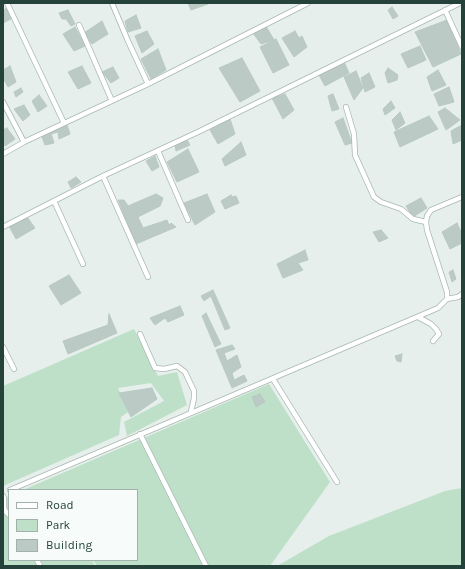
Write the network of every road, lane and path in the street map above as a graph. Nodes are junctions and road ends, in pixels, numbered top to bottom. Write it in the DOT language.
graph roads {
  1 [pos="7,3"];
  2 [pos="112,3"];
  3 [pos="308,3"];
  4 [pos="460,3"];
  5 [pos="445,10"];
  6 [pos="79,25"];
  7 [pos="462,47"];
  8 [pos="148,84"];
  9 [pos="112,101"];
  10 [pos="3,102"];
  11 [pos="346,107"];
  12 [pos="64,123"];
  13 [pos="24,142"];
  14 [pos="158,151"];
  15 [pos="3,154"];
  16 [pos="103,176"];
  17 [pos="462,196"];
  18 [pos="54,201"];
  19 [pos="188,220"];
  20 [pos="426,222"];
  21 [pos="3,227"];
  22 [pos="83,264"];
  23 [pos="148,277"];
  24 [pos="462,294"];
  25 [pos="447,299"];
  26 [pos="418,317"];
  27 [pos="140,334"];
  28 [pos="433,341"];
  29 [pos="3,347"];
  30 [pos="14,369"];
  31 [pos="273,379"];
  32 [pos="191,412"];
  33 [pos="140,434"];
  34 [pos="337,482"];
  35 [pos="11,489"];
  36 [pos="3,494"];
  37 [pos="8,514"];
  38 [pos="206,566"];
  1 -- 12 [label="street"];
  2 -- 8 [label="street"];
  3 -- 8 [label="street"];
  4 -- 5 [label="street"];
  5 -- 7 [label="street"];
  5 -- 14 [label="street"];
  6 -- 9 [label="street"];
  8 -- 9 [label="street"];
  9 -- 12 [label="street"];
  10 -- 13 [label="street"];
  11 -- 20 [label="street"];
  12 -- 13 [label="street"];
  13 -- 15 [label="street"];
  14 -- 16 [label="street"];
  14 -- 19 [label="street"];
  16 -- 18 [label="street"];
  16 -- 23 [label="street"];
  17 -- 20 [label="street"];
  18 -- 21 [label="street"];
  18 -- 22 [label="street"];
  20 -- 25 [label="street"];
  24 -- 25 [label="street"];
  25 -- 26 [label="street"];
  26 -- 28 [label="street"];
  26 -- 31 [label="street"];
  27 -- 32 [label="street"];
  29 -- 30 [label="street"];
  31 -- 32 [label="street"];
  31 -- 34 [label="street"];
  32 -- 33 [label="street"];
  33 -- 35 [label="street"];
  33 -- 38 [label="street"];
  36 -- 37 [label="street"];
}
